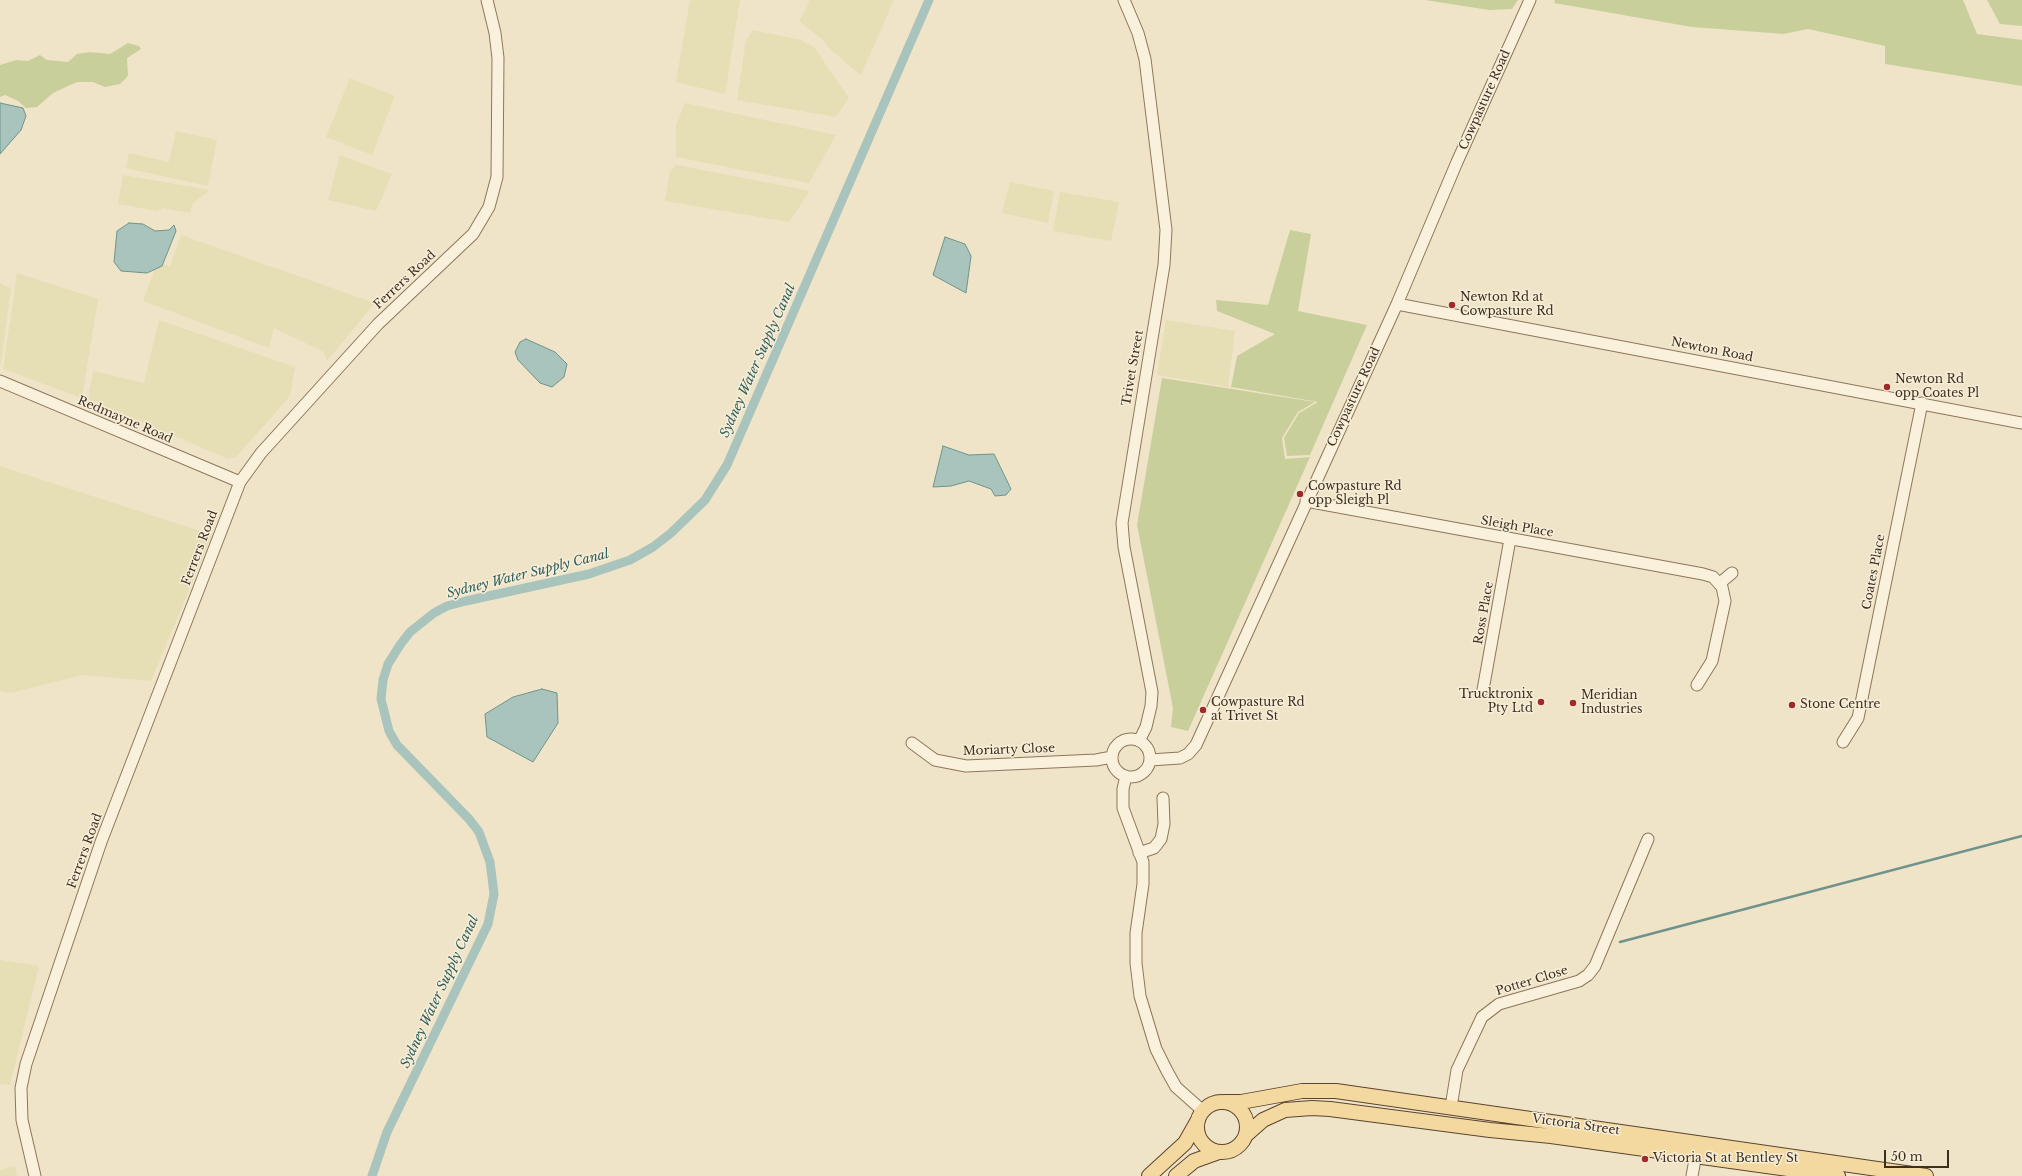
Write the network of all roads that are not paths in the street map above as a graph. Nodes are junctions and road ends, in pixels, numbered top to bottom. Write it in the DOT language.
graph roads {
  1 [pos="487,0"];
  2 [pos="1124,0"];
  3 [pos="1530,0"];
  4 [pos="1397,304"];
  5 [pos="0,381"];
  6 [pos="1922,403"];
  7 [pos="2022,423"];
  8 [pos="240,482"];
  9 [pos="1306,501"];
  10 [pos="1510,540"];
  11 [pos="1732,573"];
  12 [pos="1720,583"];
  13 [pos="1697,685"];
  14 [pos="1483,690"];
  15 [pos="1139,741"];
  16 [pos="1843,742"];
  17 [pos="912,743"];
  18 [pos="1112,757"];
  19 [pos="1150,760"];
  20 [pos="1126,776"];
  21 [pos="1163,798"];
  22 [pos="1648,839"];
  23 [pos="1139,853"];
  24 [pos="1225,1102"];
  25 [pos="1451,1107"];
  26 [pos="1201,1115"];
  27 [pos="1246,1134"];
  28 [pos="1697,1149"];
  29 [pos="1219,1152"];
  30 [pos="35,1176"];
  31 [pos="1149,1176"];
  32 [pos="1176,1176"];
  33 [pos="1692,1176"];
  34 [pos="1838,1176"];
  35 [pos="1926,1176"];
  1 -- 8 [label="street, Ferrers Road"];
  2 -- 15 [label="street, Trivet Street"];
  3 -- 4 [label="street, Cowpasture Road"];
  4 -- 6 [label="street, Newton Road"];
  4 -- 9 [label="street, Cowpasture Road"];
  5 -- 8 [label="street, Redmayne Road"];
  6 -- 7 [label="street, Newton Road"];
  6 -- 16 [label="street, Coates Place"];
  8 -- 30 [label="street, Ferrers Road"];
  9 -- 10 [label="street, Sleigh Place"];
  9 -- 19 [label="street, Cowpasture Road"];
  10 -- 12 [label="street, Sleigh Place"];
  10 -- 14 [label="street, Ross Place"];
  11 -- 12 [label="street"];
  12 -- 13 [label="street"];
  15 -- 18 [label="street"];
  15 -- 19 [label="street"];
  17 -- 18 [label="street, Moriarty Close"];
  18 -- 20 [label="street"];
  19 -- 20 [label="street"];
  20 -- 23 [label="street"];
  21 -- 23 [label="street"];
  22 -- 25 [label="street, Potter Close"];
  23 -- 26 [label="street"];
  24 -- 25 [label="main road, Victoria Street"];
  24 -- 26 [label="main road"];
  24 -- 27 [label="main road"];
  25 -- 28 [label="main road, Victoria Street"];
  26 -- 29 [label="main road"];
  26 -- 31 [label="main road"];
  27 -- 28 [label="main road, Victoria Street"];
  27 -- 29 [label="main road"];
  28 -- 33 [label="street"];
  28 -- 34 [label="main road, Victoria Street"];
  28 -- 35 [label="main road, Victoria Street"];
  29 -- 32 [label="main road"];
}
